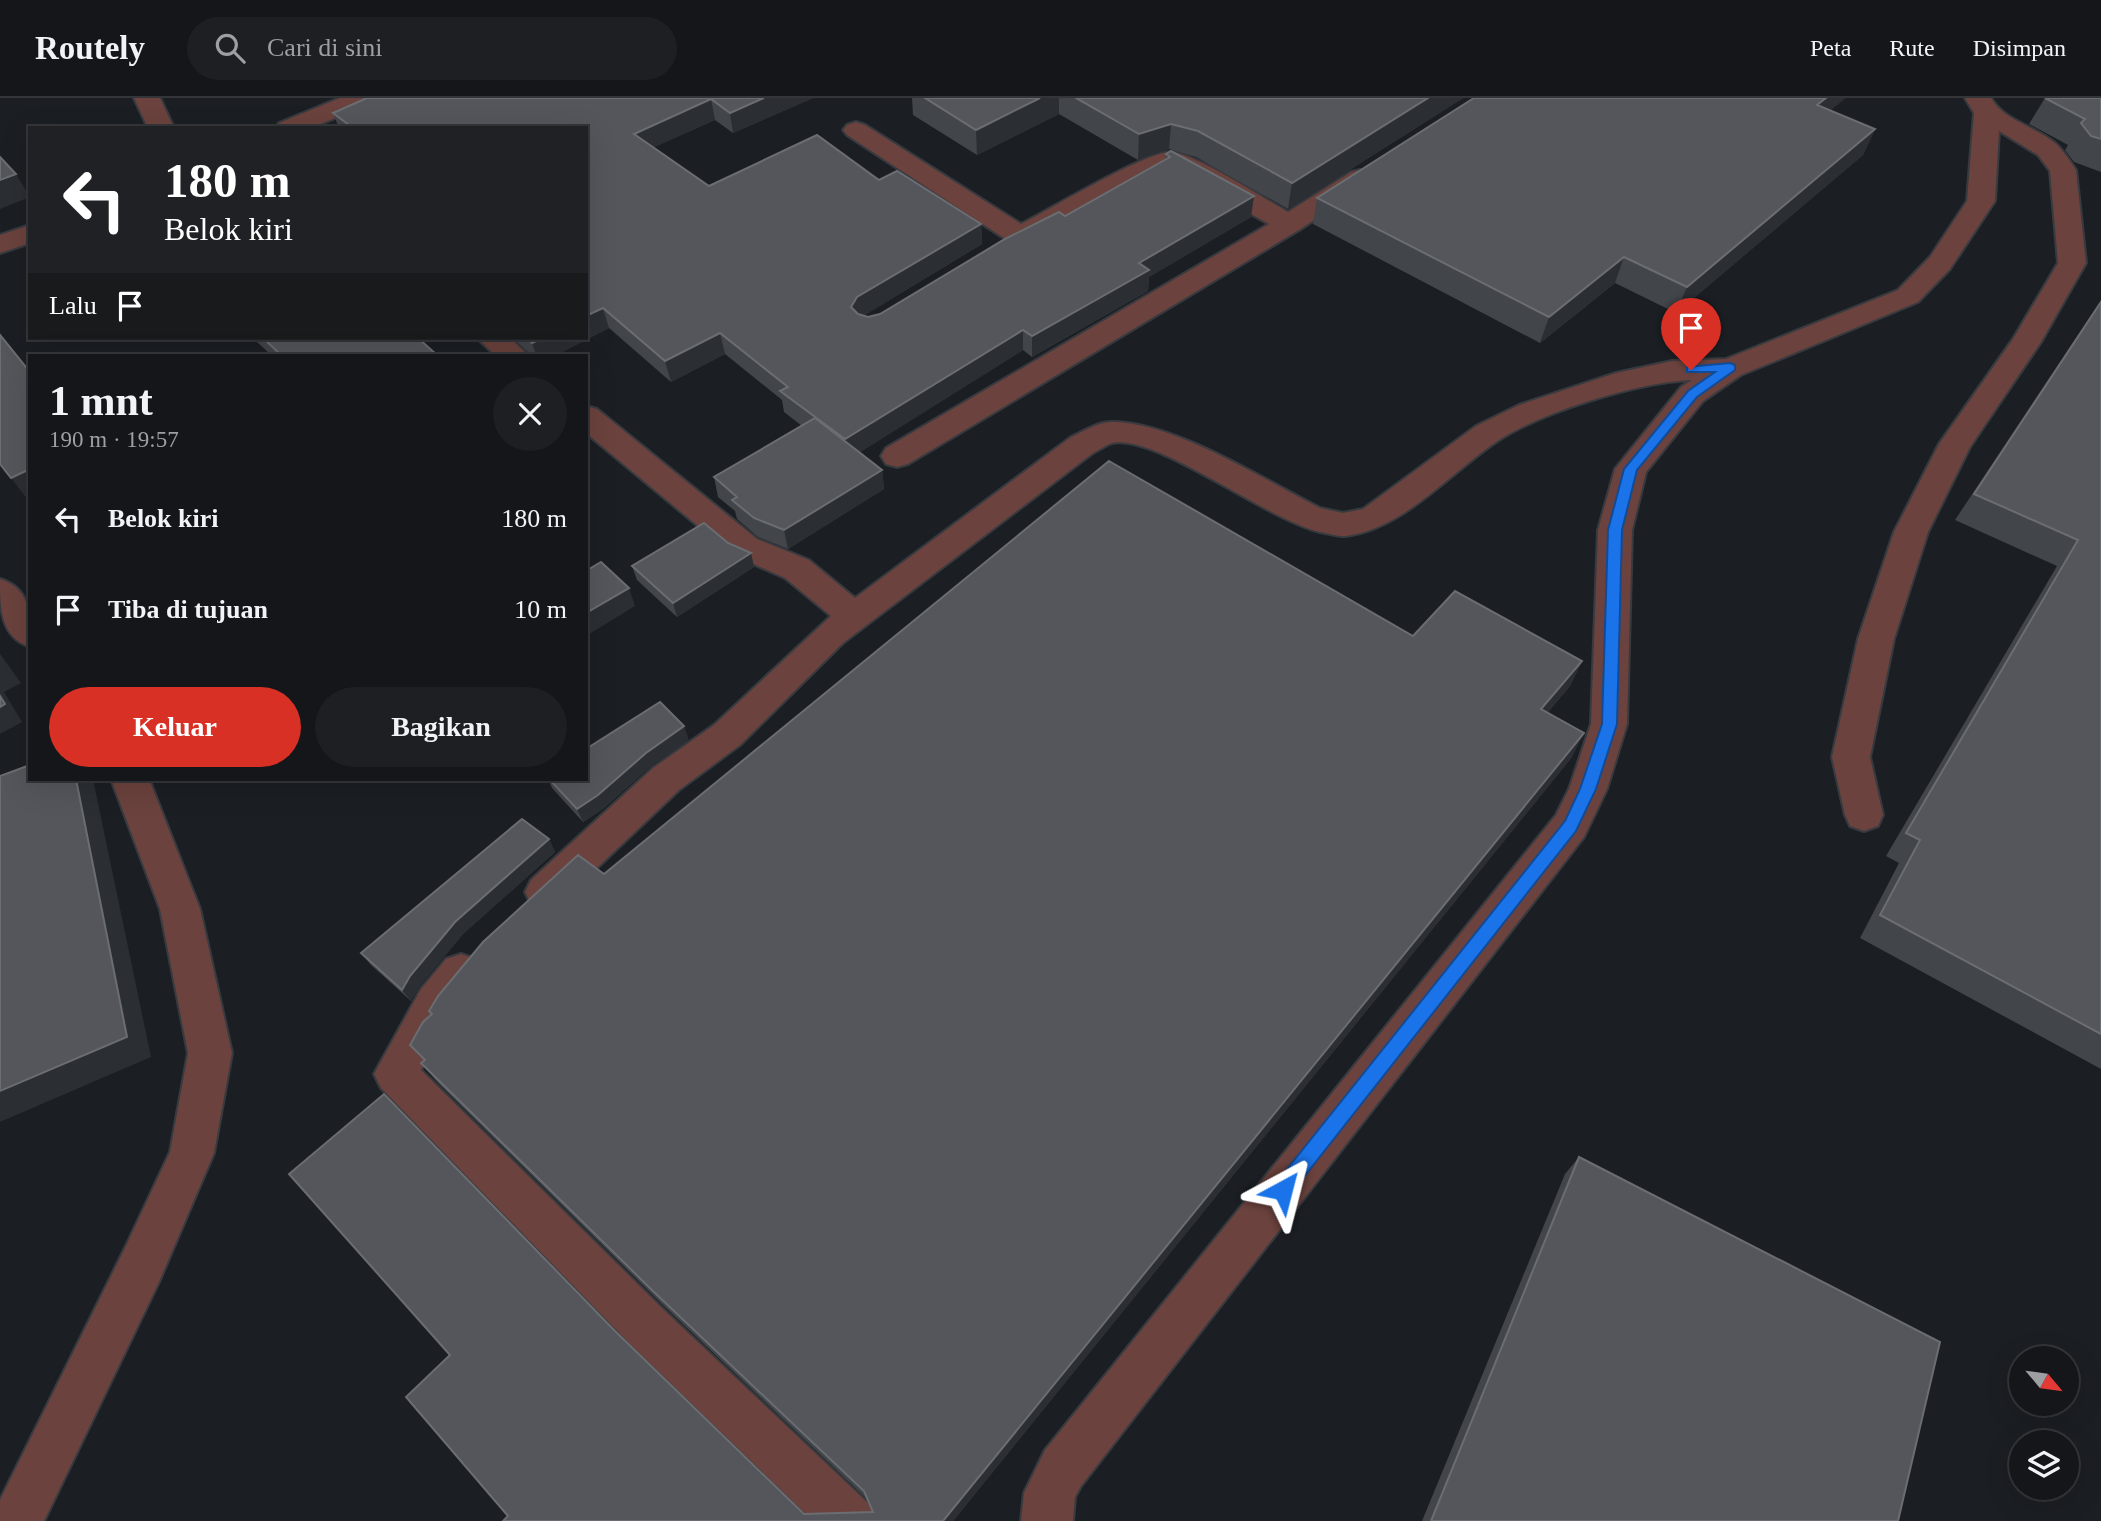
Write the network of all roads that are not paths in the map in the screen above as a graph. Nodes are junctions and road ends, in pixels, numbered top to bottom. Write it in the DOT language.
graph roads {
  1 [pos="147,98"];
  2 [pos="362,98"];
  3 [pos="1983,106"];
  4 [pos="161,126"];
  5 [pos="293,126"];
  6 [pos="856,130"];
  7 [pos="1382,164"];
  8 [pos="1289,224"];
  9 [pos="28,234"];
  10 [pos="0,245"];
  11 [pos="494,340"];
  12 [pos="512,354"];
  13 [pos="1730,368"];
  14 [pos="588,418"];
  15 [pos="897,456"];
  16 [pos="0,592"];
  17 [pos="854,617"];
  18 [pos="28,631"];
  19 [pos="131,781"];
  20 [pos="1864,815"];
  21 [pos="520,914"];
  22 [pos="480,949"];
  23 [pos="17,1521"];
  24 [pos="850,1521"];
  25 [pos="1047,1521"];
  1 -- 4 [label="lane"];
  2 -- 5 [label="lane"];
  3 -- 13 [label="lane"];
  3 -- 20 [label="lane"];
  6 -- 8 [label="lane"];
  7 -- 8 [label="lane"];
  8 -- 15 [label="lane"];
  9 -- 10 [label="lane"];
  11 -- 12 [label="lane"];
  13 -- 17 [label="lane"];
  13 -- 25 [label="lane"];
  14 -- 17 [label="lane"];
  16 -- 18 [label="lane"];
  17 -- 21 [label="lane"];
  19 -- 23 [label="lane"];
  22 -- 24 [label="lane"];
}
